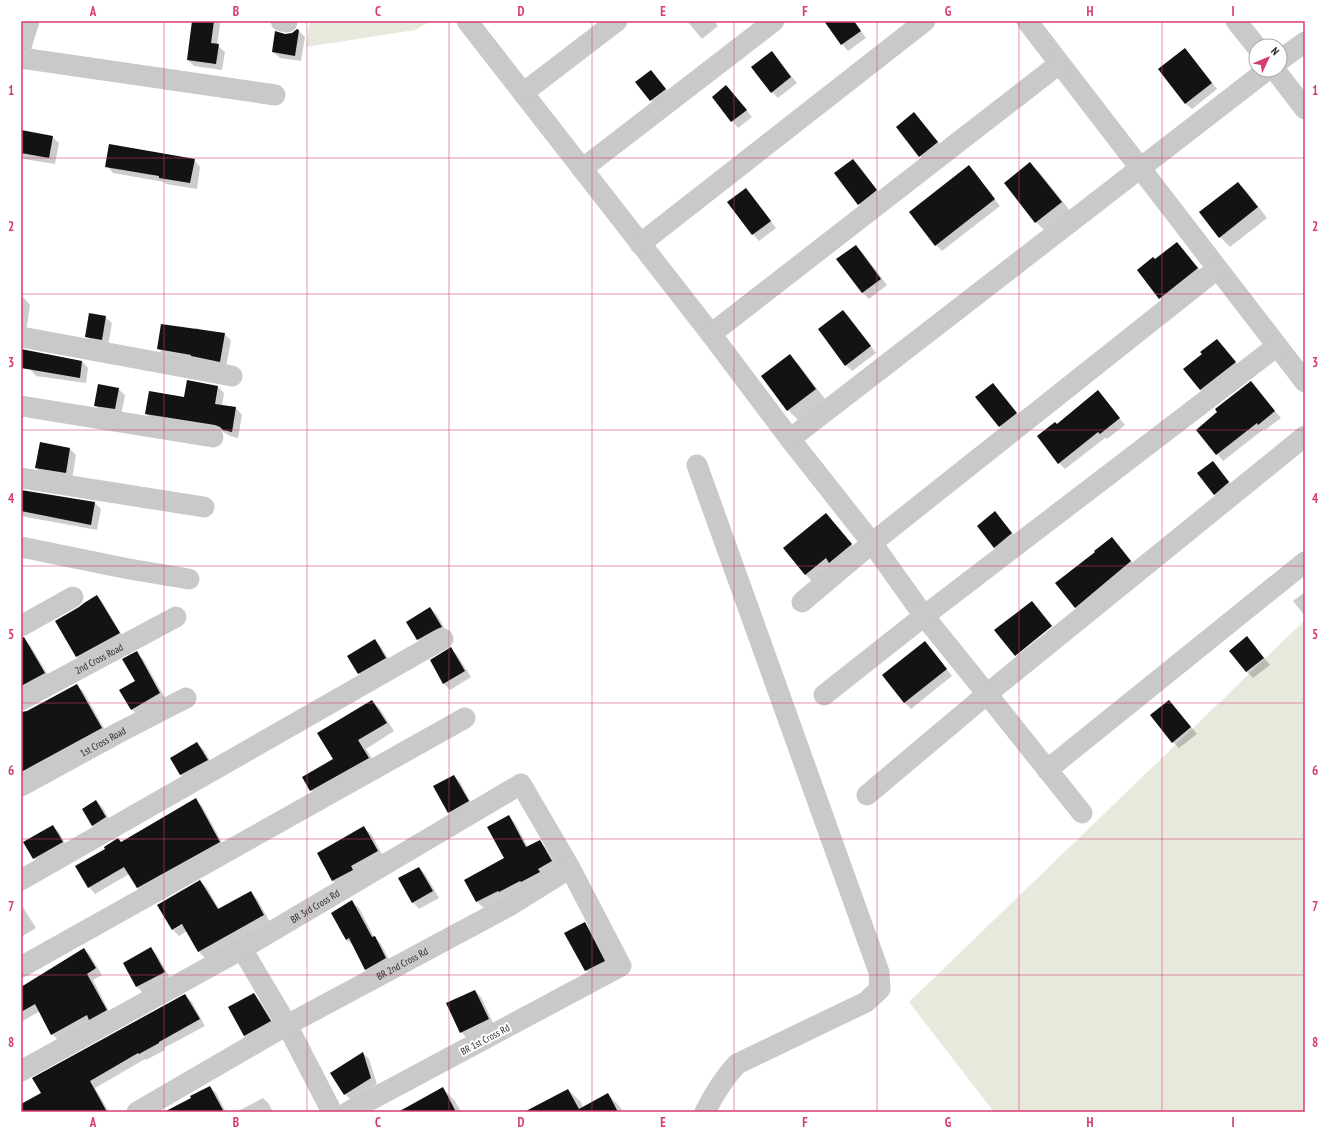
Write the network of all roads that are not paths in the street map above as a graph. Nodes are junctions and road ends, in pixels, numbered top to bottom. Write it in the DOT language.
graph roads {
  1 [pos="29,21"];
  2 [pos="467,21"];
  3 [pos="617,21"];
  4 [pos="774,21"];
  5 [pos="926,21"];
  6 [pos="1027,21"];
  7 [pos="1236,21"];
  8 [pos="1250,38"];
  9 [pos="1305,42"];
  10 [pos="21,46"];
  11 [pos="1288,54"];
  12 [pos="21,58"];
  13 [pos="1059,64"];
  14 [pos="1257,78"];
  15 [pos="1281,78"];
  16 [pos="523,93"];
  17 [pos="275,95"];
  18 [pos="1305,109"];
  19 [pos="1140,168"];
  20 [pos="582,170"];
  21 [pos="640,244"];
  22 [pos="1217,269"];
  23 [pos="710,334"];
  24 [pos="21,337"];
  25 [pos="1277,346"];
  26 [pos="232,376"];
  27 [pos="1305,382"];
  28 [pos="21,406"];
  29 [pos="1305,436"];
  30 [pos="213,437"];
  31 [pos="790,439"];
  32 [pos="697,465"];
  33 [pos="21,478"];
  34 [pos="204,507"];
  35 [pos="872,543"];
  36 [pos="21,547"];
  37 [pos="1305,562"];
  38 [pos="189,579"];
  39 [pos="73,597"];
  40 [pos="802,602"];
  41 [pos="924,616"];
  42 [pos="176,617"];
  43 [pos="21,626"];
  44 [pos="443,639"];
  45 [pos="987,694"];
  46 [pos="824,695"];
  47 [pos="186,698"];
  48 [pos="21,700"];
  49 [pos="466,718"];
  50 [pos="1047,770"];
  51 [pos="21,786"];
  52 [pos="867,795"];
  53 [pos="1082,813"];
  54 [pos="570,868"];
  55 [pos="21,880"];
  56 [pos="242,949"];
  57 [pos="21,967"];
  58 [pos="287,1025"];
  59 [pos="21,1071"];
  60 [pos="709,1110"];
  61 [pos="137,1112"];
  62 [pos="332,1112"];
  63 [pos="348,1112"];
  1 -- 10 [label="street"];
  2 -- 16 [label="street"];
  3 -- 16 [label="street"];
  4 -- 20 [label="street"];
  5 -- 21 [label="street"];
  6 -- 13 [label="street"];
  7 -- 8 [label="street"];
  9 -- 11 [label="street"];
  12 -- 17 [label="street"];
  13 -- 19 [label="street"];
  13 -- 23 [label="street"];
  14 -- 19 [label="street"];
  15 -- 18 [label="street"];
  16 -- 20 [label="street"];
  19 -- 22 [label="street"];
  19 -- 31 [label="street"];
  20 -- 21 [label="street"];
  21 -- 23 [label="street"];
  22 -- 25 [label="street"];
  22 -- 35 [label="street"];
  23 -- 31 [label="street"];
  24 -- 26 [label="street"];
  25 -- 27 [label="street"];
  25 -- 41 [label="street"];
  28 -- 30 [label="street"];
  29 -- 45 [label="street"];
  31 -- 35 [label="street"];
  32 -- 60 [label="street"];
  33 -- 34 [label="street"];
  35 -- 40 [label="street"];
  35 -- 41 [label="street"];
  36 -- 38 [label="street"];
  37 -- 50 [label="street"];
  39 -- 43 [label="street"];
  41 -- 45 [label="street"];
  41 -- 46 [label="street"];
  42 -- 48 [label="street, 2nd Cross Road"];
  44 -- 55 [label="street"];
  45 -- 50 [label="street"];
  45 -- 52 [label="street"];
  47 -- 51 [label="street, 1st Cross Road"];
  49 -- 57 [label="street"];
  50 -- 53 [label="street"];
  54 -- 56 [label="street, BR 3rd Cross Rd"];
  54 -- 58 [label="street, BR 2nd Cross Rd"];
  54 -- 63 [label="street, BR 1st Cross Rd"];
  56 -- 58 [label="street"];
  56 -- 59 [label="street, BR 3rd Cross Rd"];
  58 -- 61 [label="street, BR 2nd Cross Rd"];
  58 -- 62 [label="street"];
}
